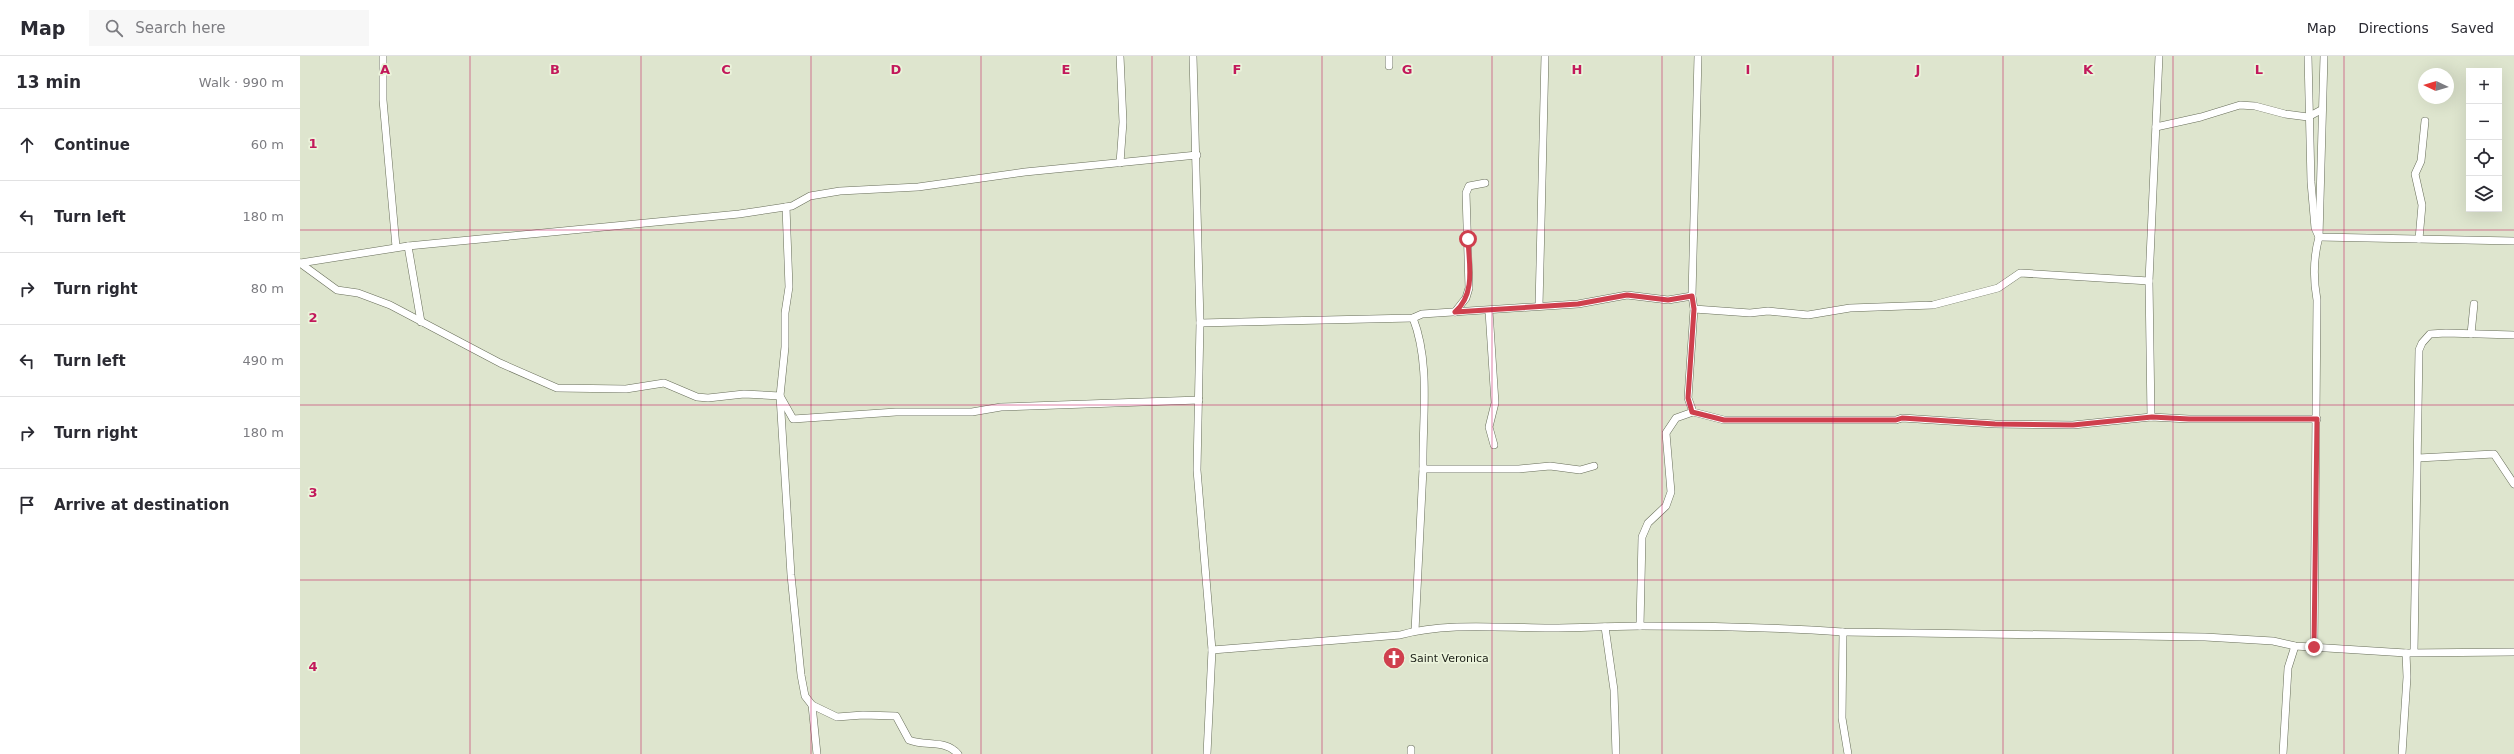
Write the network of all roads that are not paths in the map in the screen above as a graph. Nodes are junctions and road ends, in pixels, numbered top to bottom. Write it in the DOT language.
graph roads {
  1 [pos="383,56"];
  2 [pos="1120,56"];
  3 [pos="1193,56"];
  4 [pos="1389,56"];
  5 [pos="1545,56"];
  6 [pos="1698,56"];
  7 [pos="2159,56"];
  8 [pos="2308,56"];
  9 [pos="2324,56"];
  10 [pos="1389,66"];
  11 [pos="2321,110"];
  12 [pos="2308,117"];
  13 [pos="2425,121"];
  14 [pos="2156,126"];
  15 [pos="1197,155"];
  16 [pos="1120,163"];
  17 [pos="1485,183"];
  18 [pos="786,207"];
  19 [pos="2319,238"];
  20 [pos="2419,239"];
  21 [pos="2514,241"];
  22 [pos="408,246"];
  23 [pos="396,247"];
  24 [pos="300,263"];
  25 [pos="2149,281"];
  26 [pos="1692,296"];
  27 [pos="2474,304"];
  28 [pos="1540,306"];
  29 [pos="1694,309"];
  30 [pos="1489,311"];
  31 [pos="1455,312"];
  32 [pos="1413,318"];
  33 [pos="421,322"];
  34 [pos="1200,323"];
  35 [pos="2471,334"];
  36 [pos="2514,335"];
  37 [pos="780,396"];
  38 [pos="1199,400"];
  39 [pos="1692,412"];
  40 [pos="2152,417"];
  41 [pos="2317,419"];
  42 [pos="1494,445"];
  43 [pos="2418,458"];
  44 [pos="1594,466"];
  45 [pos="1423,469"];
  46 [pos="2514,484"];
  47 [pos="1640,626"];
  48 [pos="1605,627"];
  49 [pos="1415,631"];
  50 [pos="1843,632"];
  51 [pos="2295,646"];
  52 [pos="2314,647"];
  53 [pos="1212,650"];
  54 [pos="2414,652"];
  55 [pos="2514,652"];
  56 [pos="2406,653"];
  57 [pos="812,705"];
  58 [pos="817,754"];
  59 [pos="958,754"];
  60 [pos="1207,754"];
  61 [pos="1616,754"];
  62 [pos="1848,754"];
  63 [pos="2283,754"];
  64 [pos="2402,754"];
  1 -- 23 [label="street"];
  2 -- 16 [label="street"];
  3 -- 15 [label="street"];
  4 -- 10 [label="street"];
  5 -- 28 [label="street"];
  6 -- 26 [label="street"];
  7 -- 14 [label="street"];
  8 -- 12 [label="street"];
  9 -- 11 [label="street"];
  11 -- 12 [label="street"];
  11 -- 19 [label="street"];
  12 -- 14 [label="street"];
  12 -- 19 [label="street"];
  13 -- 20 [label="street"];
  14 -- 25 [label="street"];
  15 -- 16 [label="street"];
  15 -- 34 [label="street"];
  16 -- 18 [label="street"];
  17 -- 31 [label="street"];
  18 -- 22 [label="street"];
  18 -- 37 [label="street"];
  19 -- 20 [label="street"];
  19 -- 41 [label="street"];
  20 -- 21 [label="street"];
  22 -- 23 [label="street"];
  22 -- 33 [label="street"];
  23 -- 24 [label="street"];
  24 -- 33 [label="street"];
  25 -- 29 [label="street"];
  25 -- 40 [label="street"];
  26 -- 28 [label="street"];
  26 -- 29 [label="street"];
  27 -- 35 [label="street"];
  28 -- 30 [label="street"];
  29 -- 39 [label="street"];
  30 -- 31 [label="street"];
  30 -- 42 [label="street"];
  31 -- 32 [label="street"];
  32 -- 34 [label="street"];
  32 -- 45 [label="street"];
  33 -- 37 [label="street"];
  34 -- 38 [label="street"];
  35 -- 36 [label="street"];
  35 -- 43 [label="street"];
  37 -- 38 [label="street"];
  37 -- 57 [label="street"];
  38 -- 53 [label="street"];
  39 -- 40 [label="street"];
  39 -- 47 [label="street"];
  40 -- 41 [label="street"];
  41 -- 52 [label="street"];
  43 -- 46 [label="street"];
  43 -- 54 [label="street"];
  44 -- 45 [label="street"];
  45 -- 49 [label="street"];
  47 -- 48 [label="street"];
  47 -- 50 [label="street"];
  48 -- 49 [label="street"];
  48 -- 61 [label="street"];
  49 -- 53 [label="street"];
  50 -- 51 [label="street"];
  50 -- 62 [label="street"];
  51 -- 52 [label="street"];
  51 -- 63 [label="street"];
  52 -- 56 [label="street"];
  53 -- 60 [label="street"];
  54 -- 55 [label="street"];
  54 -- 56 [label="street"];
  56 -- 64 [label="street"];
  57 -- 58 [label="street"];
  57 -- 59 [label="street"];
}
